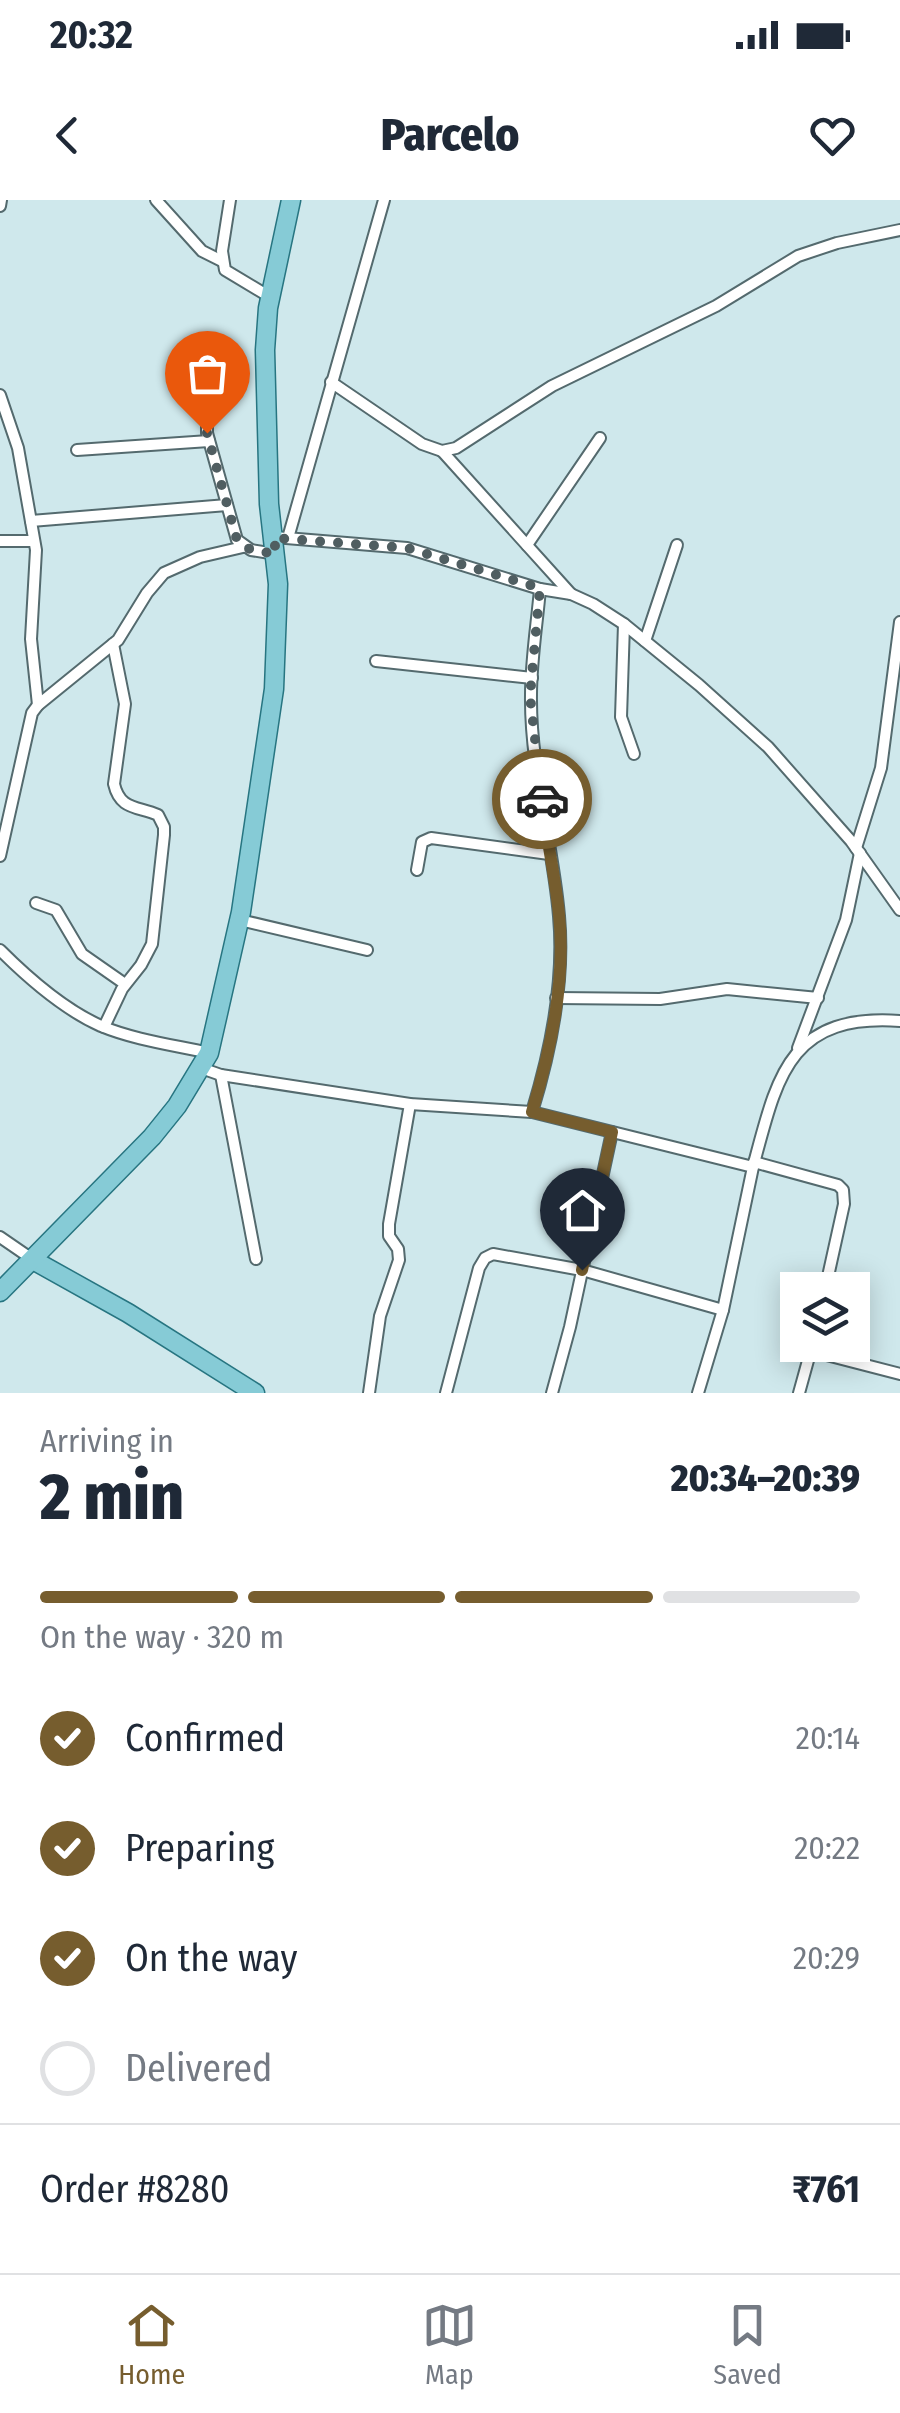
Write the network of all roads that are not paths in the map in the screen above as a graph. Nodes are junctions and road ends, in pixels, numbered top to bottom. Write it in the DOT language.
graph roads {
  1 [pos="156,200"];
  2 [pos="230,200"];
  3 [pos="290,200"];
  4 [pos="384,200"];
  5 [pos="900,230"];
  6 [pos="222,261"];
  7 [pos="270,298"];
  8 [pos="207,340"];
  9 [pos="331,382"];
  10 [pos="0,395"];
  11 [pos="600,438"];
  12 [pos="209,441"];
  13 [pos="76,450"];
  14 [pos="442,451"];
  15 [pos="227,505"];
  16 [pos="32,521"];
  17 [pos="0,541"];
  18 [pos="34,541"];
  19 [pos="279,543"];
  20 [pos="528,545"];
  21 [pos="677,545"];
  22 [pos="243,547"];
  23 [pos="540,588"];
  24 [pos="572,594"];
  25 [pos="900,622"];
  26 [pos="624,624"];
  27 [pos="645,641"];
  28 [pos="113,644"];
  29 [pos="376,661"];
  30 [pos="532,678"];
  31 [pos="38,705"];
  32 [pos="634,754"];
  33 [pos="858,850"];
  34 [pos="549,854"];
  35 [pos="0,856"];
  36 [pos="417,870"];
  37 [pos="36,903"];
  38 [pos="900,910"];
  39 [pos="240,920"];
  40 [pos="0,950"];
  41 [pos="367,950"];
  42 [pos="125,984"];
  43 [pos="556,998"];
  44 [pos="818,998"];
  45 [pos="900,1022"];
  46 [pos="104,1027"];
  47 [pos="798,1049"];
  48 [pos="205,1061"];
  49 [pos="221,1075"];
  50 [pos="410,1104"];
  51 [pos="532,1112"];
  52 [pos="612,1132"];
  53 [pos="754,1164"];
  54 [pos="0,1238"];
  55 [pos="256,1259"];
  56 [pos="34,1260"];
  57 [pos="582,1270"];
  58 [pos="829,1272"];
  59 [pos="0,1292"];
  60 [pos="723,1310"];
  61 [pos="808,1362"];
  62 [pos="859,1362"];
  63 [pos="900,1374"];
  64 [pos="255,1393"];
  65 [pos="369,1393"];
  66 [pos="446,1393"];
  67 [pos="552,1393"];
  68 [pos="698,1393"];
  69 [pos="799,1393"];
  1 -- 6 [label="street"];
  2 -- 6 [label="street"];
  3 -- 7 [label="main road"];
  4 -- 9 [label="street"];
  5 -- 14 [label="street"];
  6 -- 7 [label="street"];
  7 -- 19 [label="main road"];
  8 -- 12 [label="street"];
  9 -- 14 [label="street"];
  9 -- 19 [label="street"];
  10 -- 16 [label="street"];
  11 -- 20 [label="street"];
  12 -- 13 [label="street"];
  12 -- 15 [label="street"];
  14 -- 20 [label="street"];
  15 -- 16 [label="street"];
  15 -- 22 [label="street"];
  16 -- 18 [label="street"];
  17 -- 18 [label="street"];
  18 -- 31 [label="street"];
  19 -- 22 [label="street"];
  19 -- 23 [label="street"];
  19 -- 39 [label="main road"];
  20 -- 24 [label="street"];
  21 -- 27 [label="street"];
  22 -- 28 [label="street"];
  23 -- 24 [label="street"];
  23 -- 30 [label="street"];
  24 -- 26 [label="street"];
  25 -- 33 [label="street"];
  26 -- 27 [label="street"];
  26 -- 32 [label="street"];
  27 -- 33 [label="street"];
  28 -- 31 [label="street"];
  28 -- 42 [label="street"];
  29 -- 30 [label="street"];
  30 -- 34 [label="street"];
  31 -- 35 [label="street"];
  33 -- 38 [label="street"];
  33 -- 44 [label="street"];
  34 -- 36 [label="street"];
  34 -- 43 [label="street"];
  37 -- 42 [label="street"];
  39 -- 41 [label="street"];
  39 -- 48 [label="main road"];
  40 -- 46 [label="street"];
  42 -- 46 [label="street"];
  43 -- 44 [label="street"];
  43 -- 51 [label="street"];
  44 -- 47 [label="street"];
  45 -- 47 [label="street"];
  46 -- 48 [label="street"];
  47 -- 53 [label="street"];
  48 -- 49 [label="street"];
  48 -- 56 [label="main road"];
  49 -- 50 [label="street"];
  49 -- 55 [label="street"];
  50 -- 51 [label="street"];
  50 -- 65 [label="street"];
  51 -- 52 [label="street"];
  52 -- 53 [label="street"];
  52 -- 57 [label="street"];
  53 -- 58 [label="street"];
  53 -- 60 [label="street"];
  54 -- 56 [label="street"];
  56 -- 59 [label="main road"];
  56 -- 64 [label="main road"];
  57 -- 60 [label="street"];
  57 -- 66 [label="street"];
  57 -- 67 [label="street"];
  60 -- 68 [label="street"];
  61 -- 69 [label="street"];
  62 -- 63 [label="street"];
}
